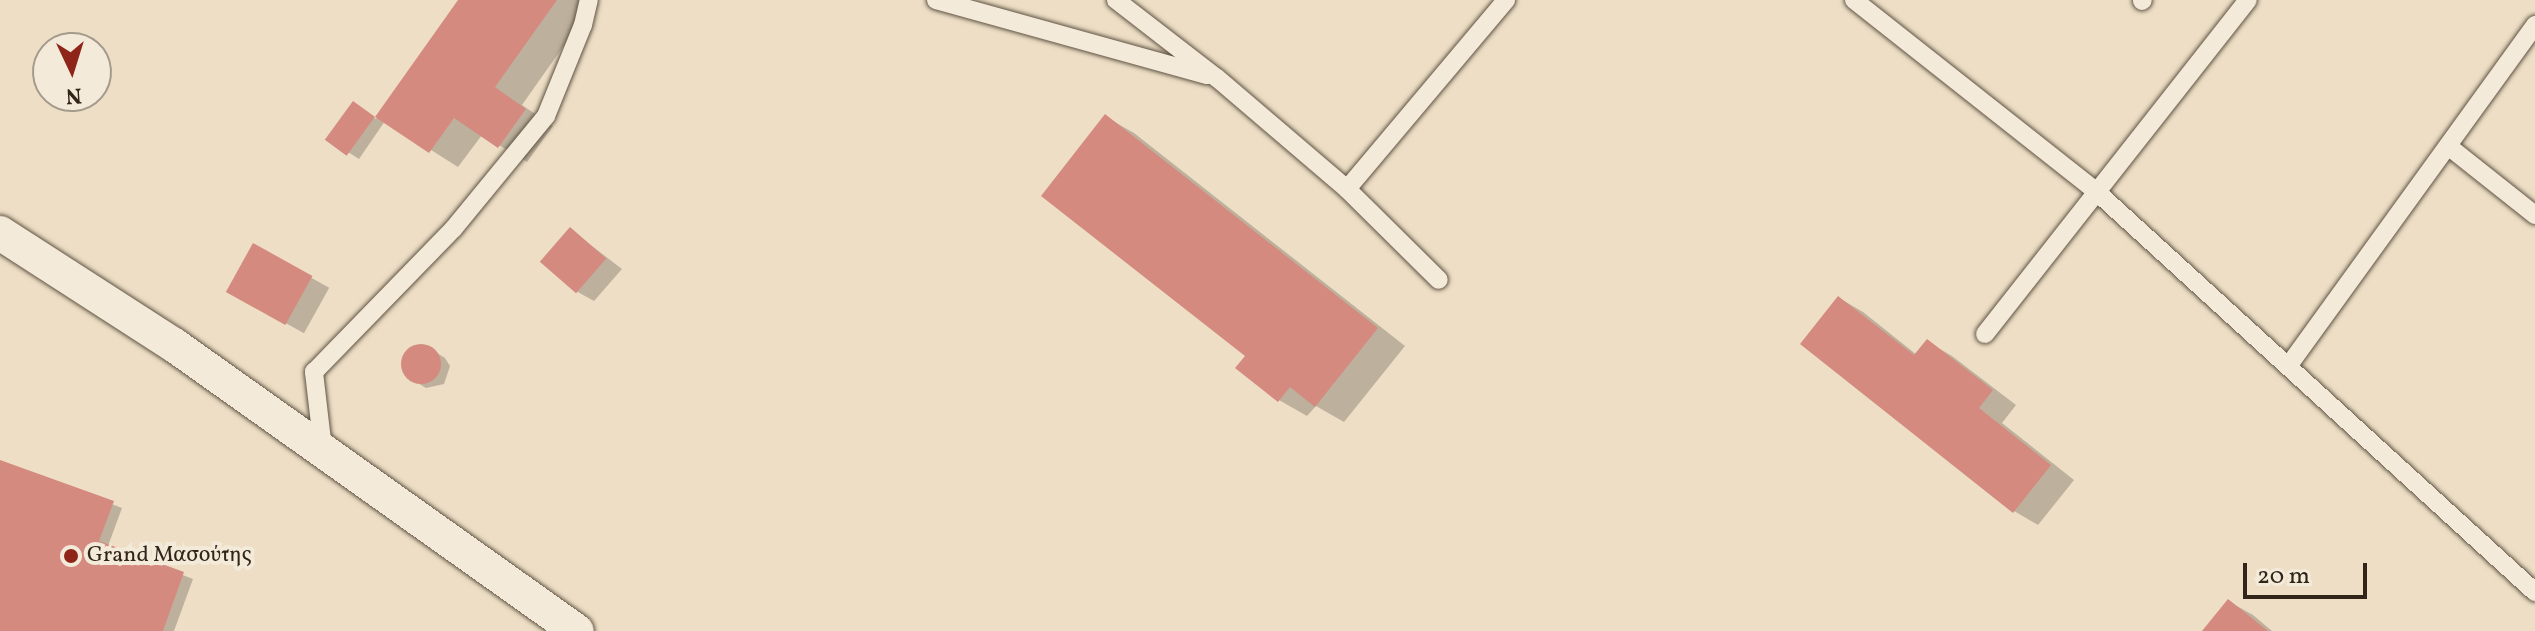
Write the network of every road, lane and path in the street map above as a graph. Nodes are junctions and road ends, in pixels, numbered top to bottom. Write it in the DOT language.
graph roads {
  1 [pos="589,0"];
  2 [pos="936,0"];
  3 [pos="1116,0"];
  4 [pos="1506,0"];
  5 [pos="1854,0"];
  6 [pos="2248,0"];
  7 [pos="2535,25"];
  8 [pos="1217,78"];
  9 [pos="2448,146"];
  10 [pos="1347,189"];
  11 [pos="2098,193"];
  12 [pos="2535,215"];
  13 [pos="0,233"];
  14 [pos="1439,280"];
  15 [pos="1985,334"];
  16 [pos="2289,365"];
  17 [pos="323,449"];
  18 [pos="2535,592"];
  19 [pos="577,631"];
  1 -- 17 [label="lane"];
  2 -- 8 [label="lane"];
  3 -- 8 [label="lane"];
  4 -- 10 [label="lane"];
  5 -- 11 [label="lane"];
  6 -- 11 [label="lane"];
  7 -- 9 [label="lane"];
  8 -- 10 [label="lane"];
  9 -- 12 [label="lane"];
  9 -- 16 [label="lane"];
  10 -- 14 [label="lane"];
  11 -- 15 [label="lane"];
  11 -- 16 [label="lane"];
  13 -- 17 [label="street"];
  16 -- 18 [label="lane"];
  17 -- 19 [label="street"];
}
